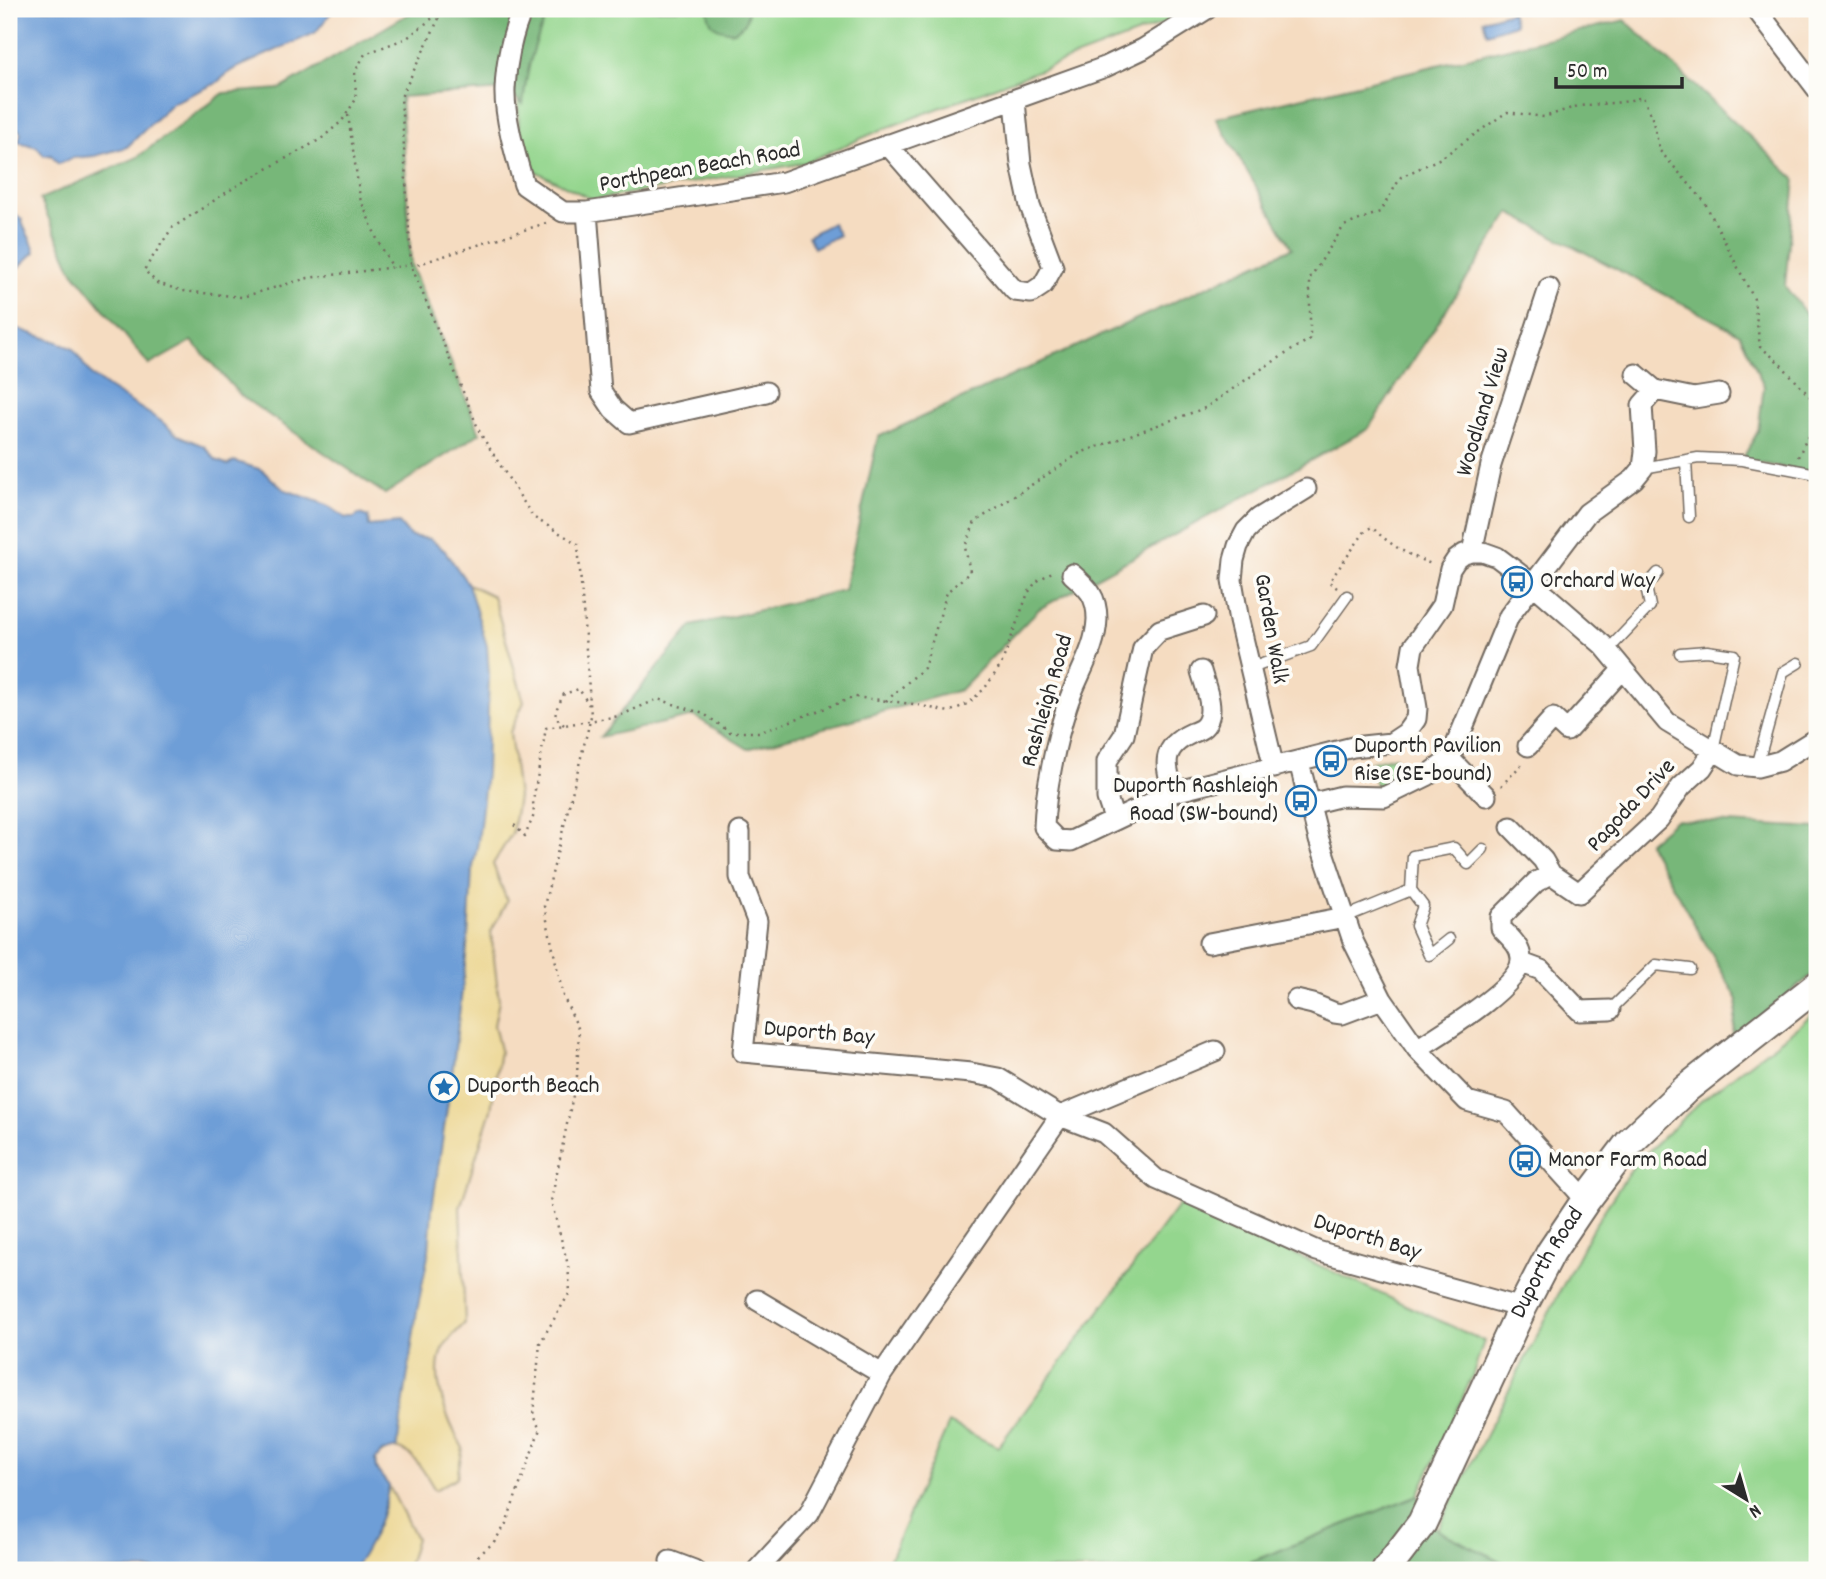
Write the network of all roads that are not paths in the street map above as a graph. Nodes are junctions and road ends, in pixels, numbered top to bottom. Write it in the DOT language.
graph roads {
  1 [pos="523,9"];
  2 [pos="1207,9"];
  3 [pos="1756,9"];
  4 [pos="1817,89"];
  5 [pos="1015,101"];
  6 [pos="887,144"];
  7 [pos="587,212"];
  8 [pos="1549,288"];
  9 [pos="1636,374"];
  10 [pos="1655,390"];
  11 [pos="766,392"];
  12 [pos="1719,394"];
  13 [pos="1686,460"];
  14 [pos="1643,468"];
  15 [pos="1817,474"];
  16 [pos="1306,489"];
  17 [pos="1689,517"];
  18 [pos="1472,552"];
  19 [pos="1658,573"];
  20 [pos="1072,574"];
  21 [pos="1534,585"];
  22 [pos="1347,596"];
  23 [pos="1204,616"];
  24 [pos="1608,651"];
  25 [pos="1680,653"];
  26 [pos="1798,663"];
  27 [pos="1249,669"];
  28 [pos="1622,670"];
  29 [pos="1201,671"];
  30 [pos="1817,738"];
  31 [pos="1528,746"];
  32 [pos="1713,751"];
  33 [pos="1450,759"];
  34 [pos="1299,762"];
  35 [pos="1757,767"];
  36 [pos="1274,768"];
  37 [pos="1174,792"];
  38 [pos="1486,796"];
  39 [pos="1310,804"];
  40 [pos="1114,819"];
  41 [pos="1511,827"];
  42 [pos="740,831"];
  43 [pos="1483,849"];
  44 [pos="1551,874"];
  45 [pos="1411,890"];
  46 [pos="1345,917"];
  47 [pos="1449,939"];
  48 [pos="1209,943"];
  49 [pos="1522,963"];
  50 [pos="1690,969"];
  51 [pos="1817,986"];
  52 [pos="1382,999"];
  53 [pos="1296,1000"];
  54 [pos="1610,1010"];
  55 [pos="1417,1049"];
  56 [pos="1215,1051"];
  57 [pos="1060,1116"];
  58 [pos="1586,1200"];
  59 [pos="757,1300"];
  60 [pos="1522,1308"];
  61 [pos="881,1374"];
  62 [pos="670,1561"];
  63 [pos="694,1570"];
  64 [pos="757,1570"];
  65 [pos="1385,1570"];
  1 -- 7 [label="street, Porthpean Beach Road"];
  2 -- 5 [label="street, Porthpean Beach Road"];
  3 -- 4 [label="street"];
  5 -- 6 [label="street, Porthpean Beach Road"];
  5 -- 6 [label="street"];
  6 -- 7 [label="street, Porthpean Beach Road"];
  7 -- 11 [label="street"];
  8 -- 18 [label="street, Woodland View"];
  9 -- 10 [label="street"];
  10 -- 12 [label="street"];
  10 -- 14 [label="street"];
  13 -- 14 [label="lane"];
  13 -- 15 [label="lane"];
  13 -- 17 [label="lane"];
  14 -- 21 [label="street"];
  16 -- 27 [label="street, Garden Walk"];
  18 -- 21 [label="street"];
  18 -- 34 [label="street, Rashleigh Road"];
  19 -- 24 [label="lane"];
  20 -- 40 [label="street, Rashleigh Road"];
  21 -- 24 [label="street"];
  21 -- 33 [label="street"];
  22 -- 27 [label="lane"];
  23 -- 40 [label="street"];
  24 -- 28 [label="street"];
  25 -- 32 [label="lane"];
  26 -- 35 [label="lane"];
  27 -- 36 [label="street, Garden Walk"];
  28 -- 31 [label="street"];
  28 -- 32 [label="street"];
  29 -- 37 [label="street"];
  30 -- 35 [label="street"];
  32 -- 35 [label="street"];
  32 -- 44 [label="street, Pagoda Drive"];
  33 -- 38 [label="street"];
  33 -- 39 [label="street"];
  34 -- 36 [label="street, Rashleigh Road"];
  34 -- 39 [label="street"];
  36 -- 37 [label="street, Rashleigh Road"];
  37 -- 40 [label="street, Rashleigh Road"];
  39 -- 46 [label="street"];
  41 -- 44 [label="street"];
  42 -- 57 [label="street, Duporth Bay"];
  43 -- 45 [label="lane"];
  44 -- 49 [label="street"];
  45 -- 46 [label="lane"];
  45 -- 47 [label="lane"];
  46 -- 48 [label="street"];
  46 -- 52 [label="street"];
  49 -- 54 [label="street"];
  49 -- 55 [label="street"];
  50 -- 54 [label="lane"];
  51 -- 58 [label="street, Duporth Road"];
  52 -- 53 [label="street"];
  52 -- 55 [label="street"];
  55 -- 58 [label="street"];
  56 -- 57 [label="street"];
  57 -- 60 [label="street, Duporth Bay"];
  57 -- 61 [label="street"];
  58 -- 60 [label="street, Duporth Road"];
  59 -- 61 [label="street"];
  60 -- 65 [label="street, Duporth Road"];
  61 -- 64 [label="street"];
  62 -- 63 [label="street"];
}
